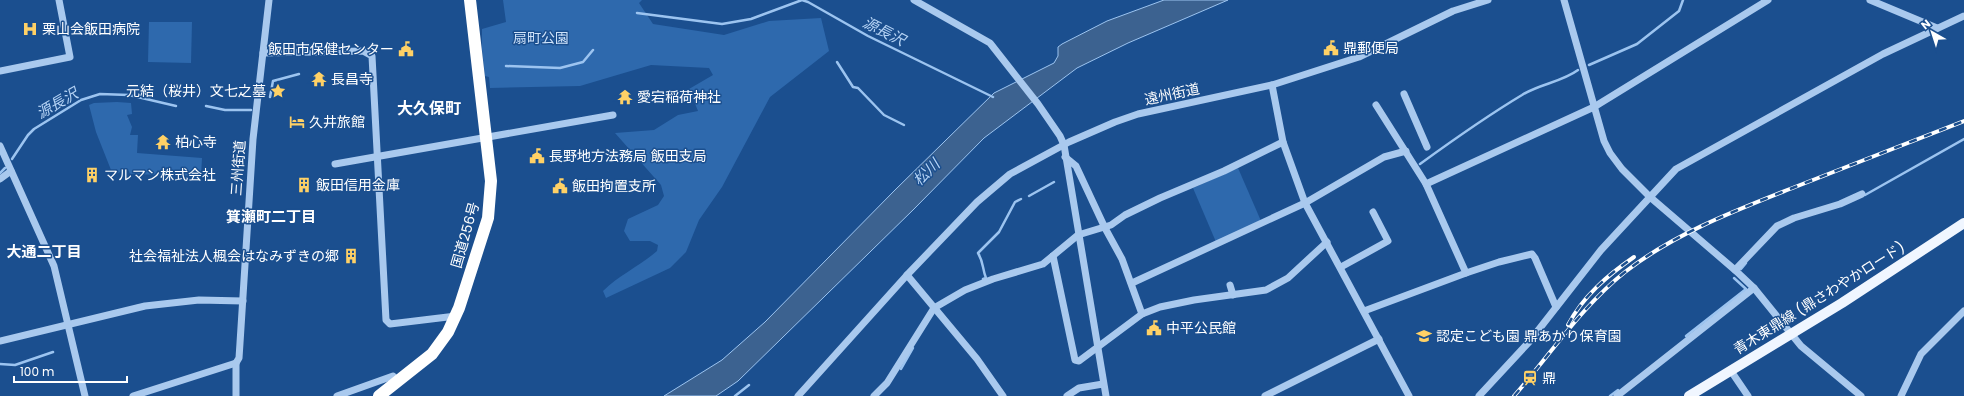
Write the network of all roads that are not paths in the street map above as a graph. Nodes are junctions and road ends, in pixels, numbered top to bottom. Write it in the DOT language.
graph roads {
  1 [pos="59,0"];
  2 [pos="269,0"];
  3 [pos="470,0"];
  4 [pos="914,0"];
  5 [pos="1488,0"];
  6 [pos="1564,0"];
  7 [pos="1768,0"];
  8 [pos="1870,0"];
  9 [pos="1964,16"];
  10 [pos="1937,28"];
  11 [pos="264,53"];
  12 [pos="0,71"];
  13 [pos="1272,85"];
  14 [pos="1404,94"];
  15 [pos="1376,105"];
  16 [pos="1594,107"];
  17 [pos="613,115"];
  18 [pos="485,137"];
  19 [pos="1283,142"];
  20 [pos="1064,145"];
  21 [pos="0,146"];
  22 [pos="1427,147"];
  23 [pos="1406,151"];
  24 [pos="378,155"];
  25 [pos="1065,157"];
  26 [pos="335,164"];
  27 [pos="12,171"];
  28 [pos="0,179"];
  29 [pos="1426,184"];
  30 [pos="1862,194"];
  31 [pos="1650,197"];
  32 [pos="1305,203"];
  33 [pos="1373,212"];
  34 [pos="1964,223"];
  35 [pos="1105,228"];
  36 [pos="1078,235"];
  37 [pos="1327,242"];
  38 [pos="1052,256"];
  39 [pos="1341,267"];
  40 [pos="1735,270"];
  41 [pos="1466,273"];
  42 [pos="907,275"];
  43 [pos="1132,283"];
  44 [pos="1230,285"];
  45 [pos="1754,288"];
  46 [pos="1233,295"];
  47 [pos="243,301"];
  48 [pos="1556,307"];
  49 [pos="934,308"];
  50 [pos="1364,311"];
  51 [pos="1964,311"];
  52 [pos="457,312"];
  53 [pos="1142,314"];
  54 [pos="67,325"];
  55 [pos="1791,334"];
  56 [pos="1380,339"];
  57 [pos="0,341"];
  58 [pos="1097,348"];
  59 [pos="236,363"];
  60 [pos="1731,371"];
  61 [pos="398,381"];
  62 [pos="1103,384"];
  63 [pos="85,396"];
  64 [pos="133,396"];
  65 [pos="236,396"];
  66 [pos="337,396"];
  67 [pos="379,396"];
  68 [pos="798,396"];
  69 [pos="874,396"];
  70 [pos="1003,396"];
  71 [pos="1068,396"];
  72 [pos="1106,396"];
  73 [pos="1265,396"];
  74 [pos="1409,396"];
  75 [pos="1479,396"];
  76 [pos="1617,396"];
  77 [pos="1689,396"];
  78 [pos="1748,396"];
  79 [pos="1861,396"];
  80 [pos="1901,396"];
  1 -- 12 [label="street"];
  2 -- 11 [label="street, 三州街道"];
  3 -- 18 [label="highway, 国道256号"];
  4 -- 20 [label="street"];
  5 -- 13 [label="street, 遠州街道"];
  6 -- 16 [label="street"];
  7 -- 16 [label="street"];
  8 -- 10 [label="street"];
  9 -- 10 [label="street"];
  10 -- 31 [label="street"];
  11 -- 24 [label="street"];
  11 -- 47 [label="street, 三州街道"];
  13 -- 19 [label="street"];
  13 -- 20 [label="street, 遠州街道"];
  14 -- 22 [label="street"];
  15 -- 23 [label="street"];
  16 -- 29 [label="street"];
  16 -- 31 [label="street"];
  17 -- 18 [label="street"];
  18 -- 24 [label="street"];
  18 -- 52 [label="highway, 国道256号"];
  19 -- 32 [label="street"];
  19 -- 35 [label="street"];
  20 -- 25 [label="street"];
  20 -- 42 [label="street, 遠州街道"];
  21 -- 27 [label="street"];
  23 -- 29 [label="street"];
  23 -- 32 [label="street"];
  24 -- 26 [label="street"];
  24 -- 52 [label="street"];
  25 -- 35 [label="street"];
  25 -- 36 [label="street"];
  27 -- 28 [label="street"];
  27 -- 54 [label="street"];
  29 -- 41 [label="street"];
  30 -- 40 [label="street"];
  31 -- 40 [label="street"];
  31 -- 48 [label="street"];
  32 -- 37 [label="street"];
  32 -- 43 [label="street"];
  33 -- 39 [label="street"];
  34 -- 55 [label="main road, 青木東鼎線 (鼎さわやかロード)"];
  35 -- 36 [label="street"];
  35 -- 43 [label="street"];
  36 -- 38 [label="street"];
  36 -- 58 [label="street"];
  37 -- 39 [label="street"];
  37 -- 46 [label="street"];
  38 -- 49 [label="street"];
  38 -- 58 [label="street"];
  39 -- 50 [label="street"];
  40 -- 45 [label="street"];
  41 -- 48 [label="street"];
  41 -- 50 [label="street"];
  42 -- 49 [label="street"];
  42 -- 68 [label="street, 遠州街道"];
  43 -- 53 [label="street"];
  44 -- 46 [label="street"];
  45 -- 55 [label="street"];
  45 -- 76 [label="street"];
  46 -- 53 [label="street"];
  47 -- 54 [label="street"];
  47 -- 59 [label="street, 三州街道"];
  48 -- 75 [label="street"];
  49 -- 69 [label="street"];
  49 -- 70 [label="street"];
  50 -- 56 [label="street"];
  51 -- 80 [label="street"];
  52 -- 61 [label="highway, 国道256号"];
  53 -- 58 [label="street"];
  54 -- 57 [label="street"];
  54 -- 63 [label="street"];
  55 -- 60 [label="main road, 青木東鼎線 (鼎さわやかロード)"];
  55 -- 79 [label="street"];
  56 -- 73 [label="street"];
  56 -- 74 [label="street"];
  58 -- 62 [label="street"];
  59 -- 64 [label="street"];
  59 -- 65 [label="street, 三州街道"];
  60 -- 77 [label="main road, 青木東鼎線 (鼎さわやかロード)"];
  60 -- 78 [label="street"];
  61 -- 66 [label="street"];
  61 -- 67 [label="highway, 国道256号"];
  62 -- 71 [label="street"];
  62 -- 72 [label="street"];
}
